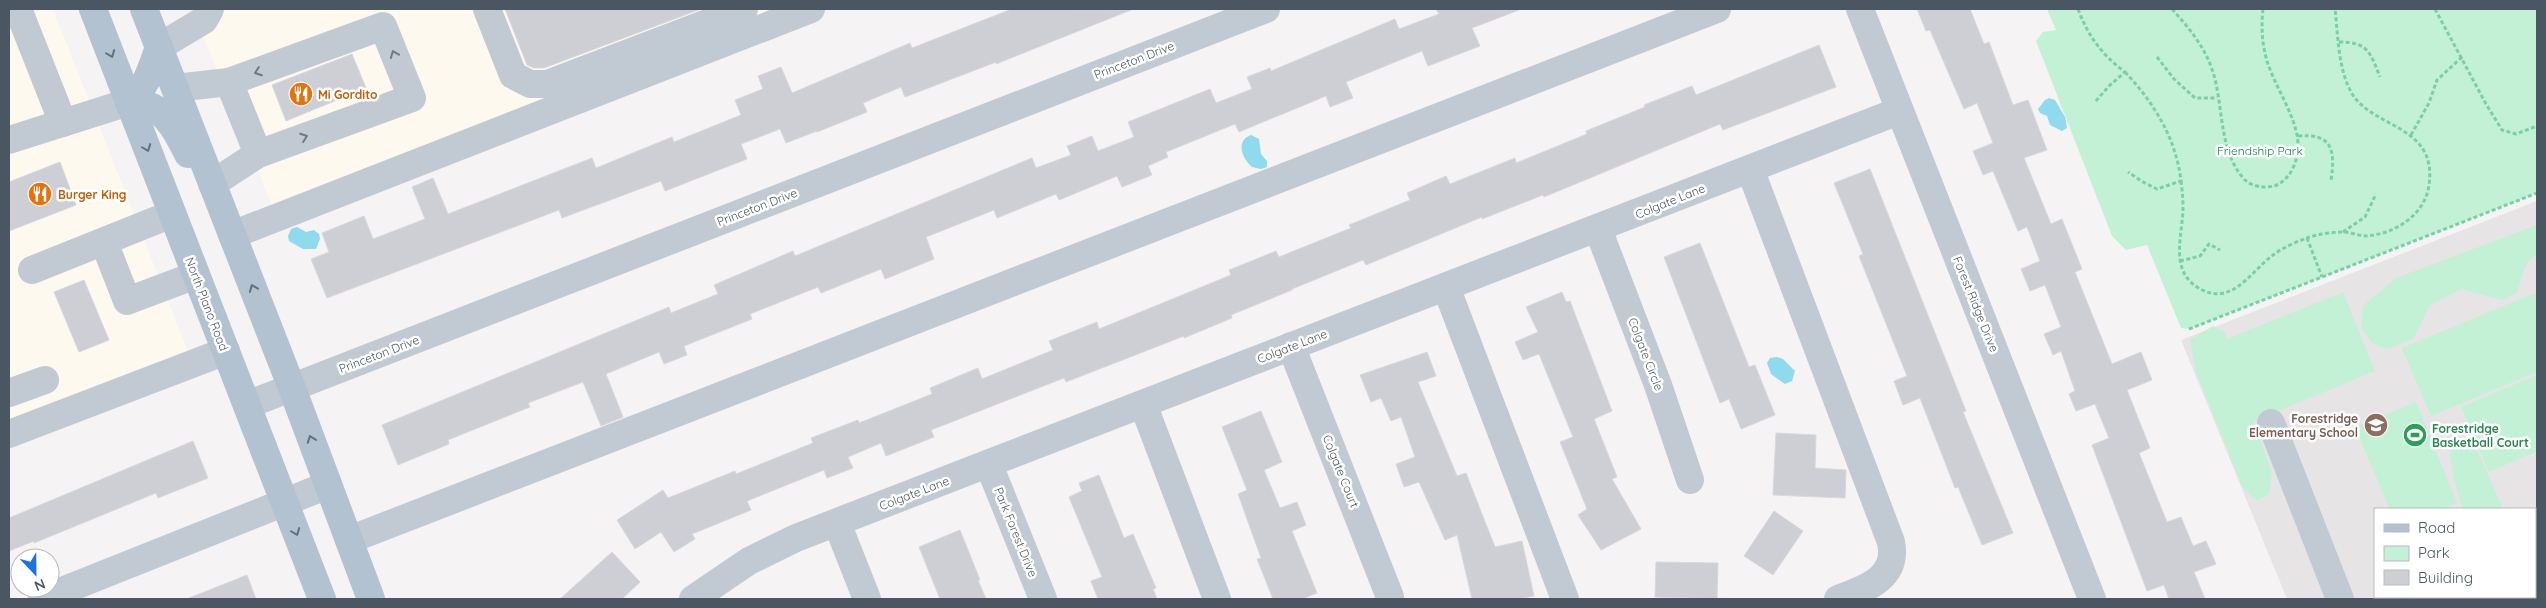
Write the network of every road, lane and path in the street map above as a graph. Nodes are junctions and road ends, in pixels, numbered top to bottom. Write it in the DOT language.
graph roads {
  1 [pos="18,9"];
  2 [pos="93,9"];
  3 [pos="144,9"];
  4 [pos="210,9"];
  5 [pos="487,9"];
  6 [pos="744,9"];
  7 [pos="811,9"];
  8 [pos="1266,9"];
  9 [pos="1717,9"];
  10 [pos="1860,9"];
  11 [pos="2078,9"];
  12 [pos="2172,9"];
  13 [pos="2263,9"];
  14 [pos="2335,9"];
  15 [pos="2436,9"];
  16 [pos="2339,42"];
  17 [pos="159,47"];
  18 [pos="2157,57"];
  19 [pos="2462,57"];
  20 [pos="2125,72"];
  21 [pos="2380,76"];
  22 [pos="229,82"];
  23 [pos="175,88"];
  24 [pos="2217,98"];
  25 [pos="129,102"];
  26 [pos="2095,102"];
  27 [pos="1899,111"];
  28 [pos="63,123"];
  29 [pos="2537,126"];
  30 [pos="2411,135"];
  31 [pos="2298,136"];
  32 [pos="9,140"];
  33 [pos="258,154"];
  34 [pos="1750,169"];
  35 [pos="2128,172"];
  36 [pos="2181,180"];
  37 [pos="2330,180"];
  38 [pos="212,184"];
  39 [pos="2537,193"];
  40 [pos="2376,194"];
  41 [pos="172,214"];
  42 [pos="227,224"];
  43 [pos="1598,229"];
  44 [pos="2344,232"];
  45 [pos="2307,238"];
  46 [pos="104,242"];
  47 [pos="2220,250"];
  48 [pos="2180,261"];
  49 [pos="32,270"];
  50 [pos="196,275"];
  51 [pos="2322,277"];
  52 [pos="1446,287"];
  53 [pos="2189,329"];
  54 [pos="1291,346"];
  55 [pos="226,351"];
  56 [pos="45,380"];
  57 [pos="292,388"];
  58 [pos="9,393"];
  59 [pos="1143,404"];
  60 [pos="247,405"];
  61 [pos="2271,423"];
  62 [pos="9,434"];
  63 [pos="989,465"];
  64 [pos="1690,480"];
  65 [pos="328,485"];
  66 [pos="285,503"];
  67 [pos="837,523"];
  68 [pos="349,540"];
  69 [pos="1390,597"];
  70 [pos="42,599"];
  71 [pos="322,599"];
  72 [pos="371,599"];
  73 [pos="693,599"];
  74 [pos="867,599"];
  75 [pos="1043,599"];
  76 [pos="1217,599"];
  77 [pos="1565,599"];
  78 [pos="1838,599"];
  79 [pos="2092,599"];
  80 [pos="2340,599"];
  1 -- 28 [label="street"];
  2 -- 25 [label="main road, North Plano Road, one-way"];
  3 -- 17 [label="main road"];
  4 -- 17 [label="street"];
  5 -- 6 [label="street"];
  7 -- 42 [label="street"];
  8 -- 57 [label="street, Princeton Drive"];
  9 -- 68 [label="street"];
  10 -- 27 [label="street, Forest Ridge Drive"];
  11 -- 20 [label="path"];
  12 -- 24 [label="path"];
  13 -- 31 [label="path"];
  14 -- 16 [label="path"];
  15 -- 19 [label="path"];
  16 -- 21 [label="path"];
  16 -- 30 [label="path"];
  17 -- 23 [label="main road"];
  17 -- 25 [label="main road"];
  18 -- 24 [label="path"];
  19 -- 29 [label="path"];
  19 -- 30 [label="path"];
  20 -- 26 [label="path"];
  20 -- 36 [label="path"];
  22 -- 23 [label="street"];
  22 -- 33 [label="street"];
  33 -- 22 [label="street, one-way"];
  23 -- 38 [label="main road"];
  24 -- 31 [label="path"];
  25 -- 28 [label="street"];
  25 -- 41 [label="main road, North Plano Road, one-way"];
  25 -- 42 [label="main road"];
  27 -- 34 [label="street, Colgate Lane"];
  27 -- 79 [label="street, Forest Ridge Drive"];
  28 -- 32 [label="street"];
  30 -- 44 [label="path"];
  31 -- 37 [label="path"];
  33 -- 38 [label="street"];
  34 -- 43 [label="street, Colgate Lane"];
  34 -- 78 [label="street"];
  35 -- 36 [label="path"];
  36 -- 48 [label="path"];
  38 -- 42 [label="main road"];
  39 -- 51 [label="path"];
  40 -- 44 [label="path"];
  41 -- 46 [label="street"];
  41 -- 50 [label="main road, North Plano Road"];
  57 -- 42 [label="main road, one-way"];
  43 -- 52 [label="street, Colgate Lane"];
  43 -- 64 [label="street, Colgate Circle"];
  44 -- 45 [label="path"];
  45 -- 48 [label="path"];
  45 -- 51 [label="path"];
  46 -- 49 [label="street"];
  46 -- 50 [label="street"];
  47 -- 48 [label="path"];
  50 -- 55 [label="main road, North Plano Road"];
  51 -- 53 [label="path"];
  52 -- 54 [label="street, Colgate Lane"];
  52 -- 77 [label="street"];
  54 -- 59 [label="street, Colgate Lane"];
  54 -- 69 [label="street, Colgate Court"];
  55 -- 60 [label="main road, North Plano Road"];
  55 -- 62 [label="street"];
  56 -- 58 [label="street"];
  57 -- 60 [label="street, Princeton Drive"];
  65 -- 57 [label="main road, one-way"];
  59 -- 63 [label="street, Colgate Lane"];
  59 -- 76 [label="street"];
  60 -- 66 [label="main road, North Plano Road"];
  61 -- 80 [label="street"];
  63 -- 67 [label="street, Colgate Lane"];
  63 -- 75 [label="street, Park Forest Drive"];
  65 -- 66 [label="street"];
  65 -- 68 [label="main road"];
  66 -- 70 [label="street"];
  66 -- 71 [label="main road, North Plano Road, one-way"];
  67 -- 73 [label="street, Colgate Lane"];
  67 -- 74 [label="street"];
  68 -- 72 [label="main road"];
}
